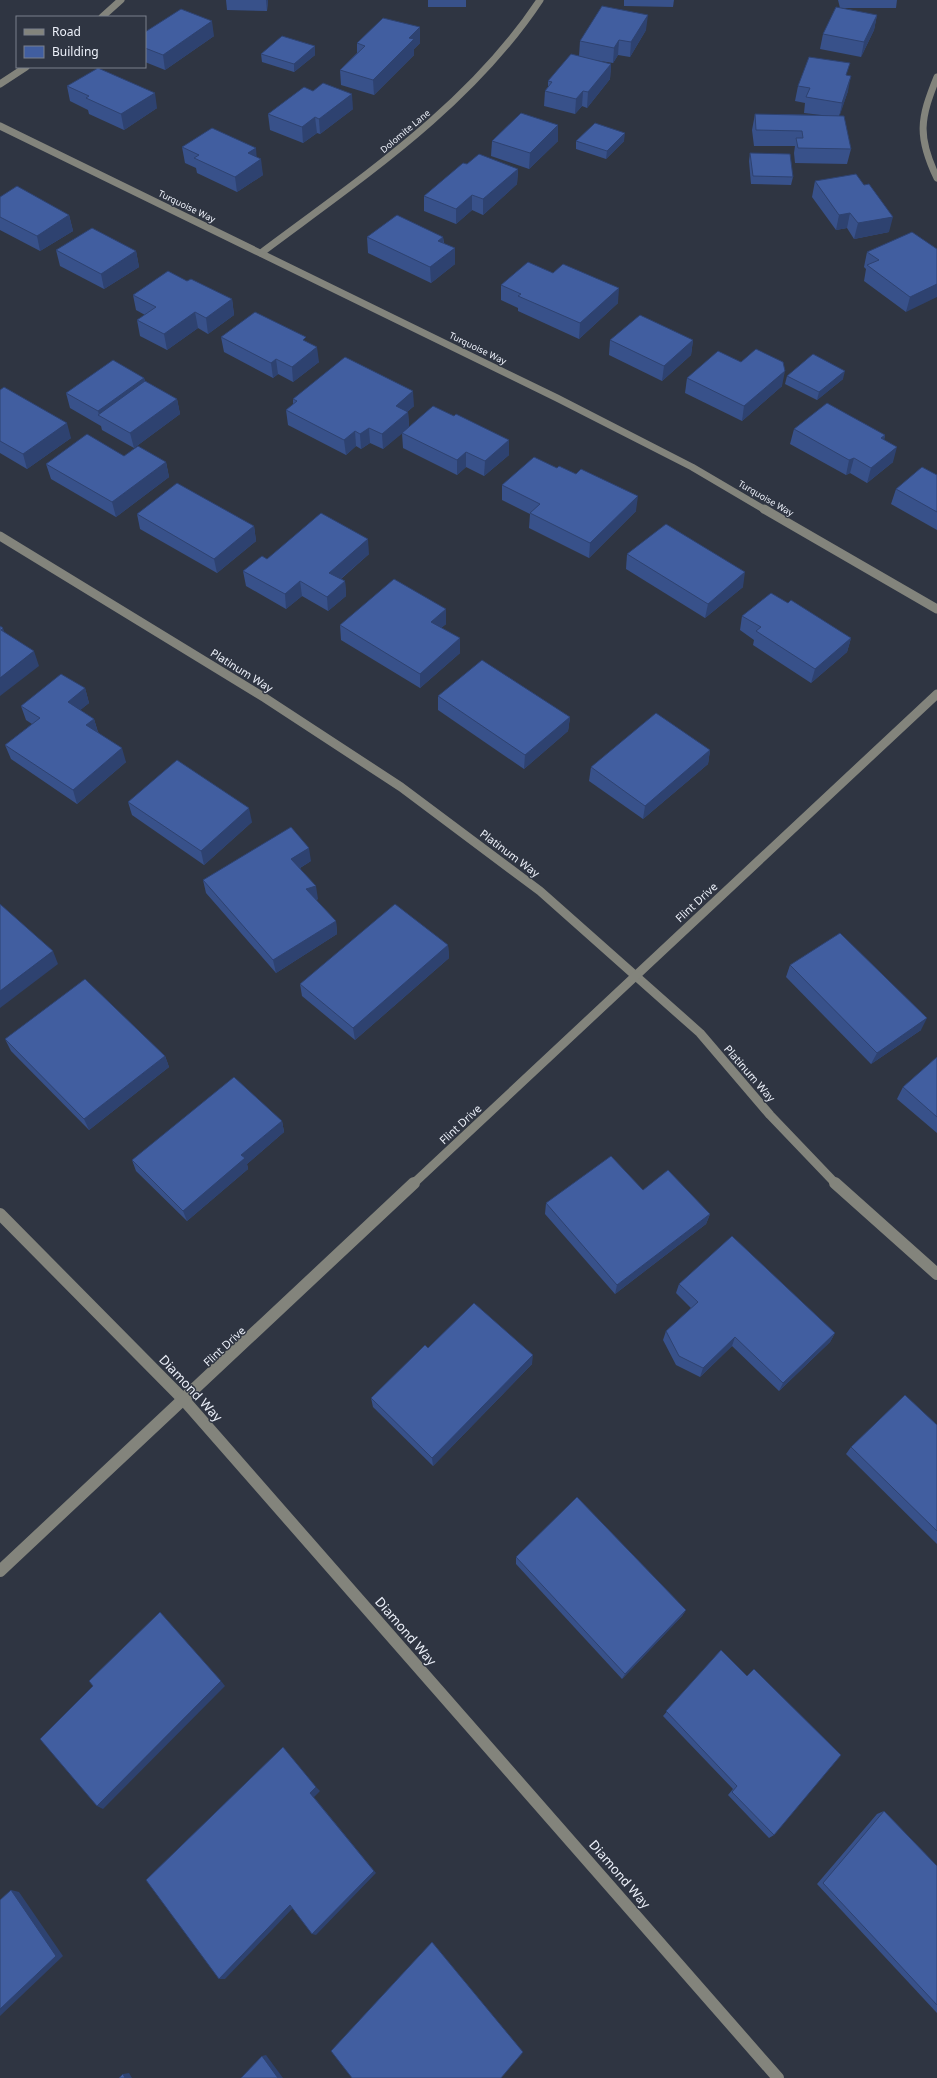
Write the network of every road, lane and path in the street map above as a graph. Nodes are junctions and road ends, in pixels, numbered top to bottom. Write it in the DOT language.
graph roads {
  1 [pos="121,0"];
  2 [pos="540,0"];
  3 [pos="103,16"];
  4 [pos="24,68"];
  5 [pos="937,76"];
  6 [pos="0,84"];
  7 [pos="0,126"];
  8 [pos="937,178"];
  9 [pos="260,253"];
  10 [pos="0,536"];
  11 [pos="937,610"];
  12 [pos="937,694"];
  13 [pos="636,975"];
  14 [pos="0,1214"];
  15 [pos="937,1274"];
  16 [pos="184,1400"];
  17 [pos="0,1571"];
  18 [pos="778,2078"];
  1 -- 3 [label="street"];
  2 -- 9 [label="street, Dolomite Lane"];
  4 -- 6 [label="street"];
  5 -- 8 [label="street"];
  7 -- 9 [label="street, Turquoise Way"];
  9 -- 11 [label="street, Turquoise Way"];
  10 -- 13 [label="street, Platinum Way"];
  12 -- 13 [label="street, Flint Drive"];
  13 -- 15 [label="street, Platinum Way"];
  13 -- 16 [label="street, Flint Drive"];
  14 -- 16 [label="street, Diamond Way"];
  16 -- 17 [label="street, Flint Drive"];
  16 -- 18 [label="street, Diamond Way"];
}
